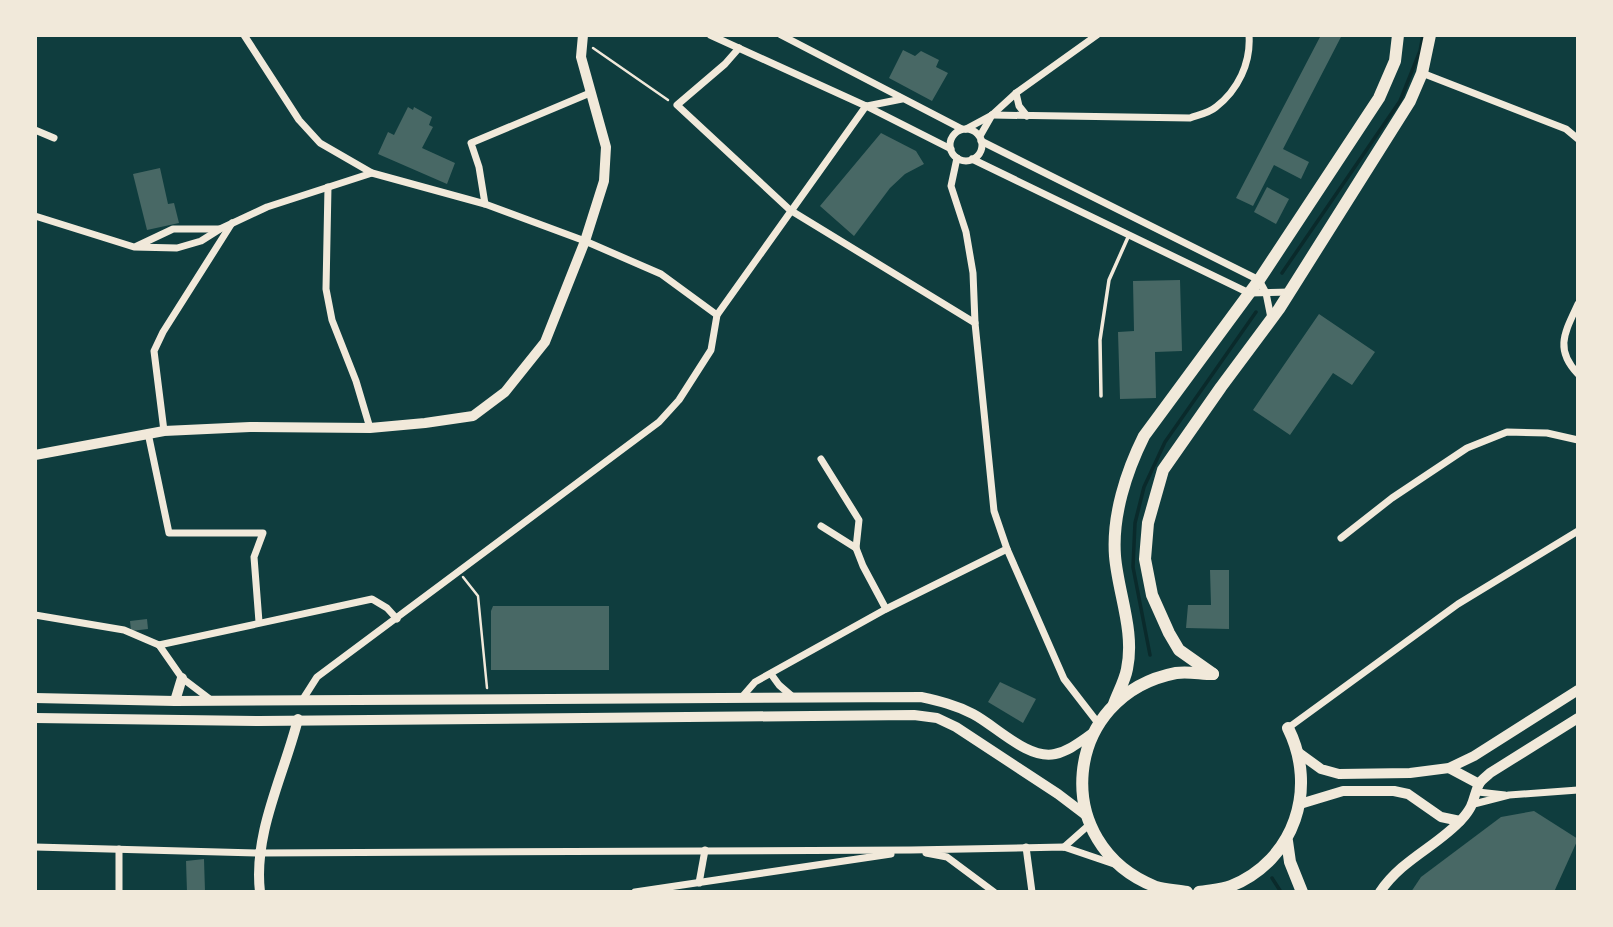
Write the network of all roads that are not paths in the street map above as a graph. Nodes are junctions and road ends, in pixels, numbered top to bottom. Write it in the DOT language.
graph roads {
  1 [pos="244,35"];
  2 [pos="710,35"];
  3 [pos="781,35"];
  4 [pos="1097,35"];
  5 [pos="1249,35"];
  6 [pos="1398,35"];
  7 [pos="1430,35"];
  8 [pos="583,37"];
  9 [pos="739,48"];
  10 [pos="1422,73"];
  11 [pos="590,93"];
  12 [pos="1016,93"];
  13 [pos="902,99"];
  14 [pos="866,106"];
  15 [pos="992,115"];
  16 [pos="1027,116"];
  17 [pos="964,129"];
  18 [pos="35,130"];
  19 [pos="54,138"];
  20 [pos="981,139"];
  21 [pos="1578,139"];
  22 [pos="951,149"];
  23 [pos="957,158"];
  24 [pos="972,159"];
  25 [pos="372,173"];
  26 [pos="328,187"];
  27 [pos="485,204"];
  28 [pos="790,210"];
  29 [pos="35,216"];
  30 [pos="233,223"];
  31 [pos="173,229"];
  32 [pos="220,229"];
  33 [pos="1129,235"];
  34 [pos="586,242"];
  35 [pos="134,247"];
  36 [pos="177,248"];
  37 [pos="1259,280"];
  38 [pos="1290,292"];
  39 [pos="1249,293"];
  40 [pos="1266,293"];
  41 [pos="1578,304"];
  42 [pos="716,315"];
  43 [pos="1271,318"];
  44 [pos="975,323"];
  45 [pos="1578,374"];
  46 [pos="1101,396"];
  47 [pos="370,428"];
  48 [pos="164,431"];
  49 [pos="148,433"];
  50 [pos="1578,440"];
  51 [pos="35,455"];
  52 [pos="821,459"];
  53 [pos="821,526"];
  54 [pos="1578,531"];
  55 [pos="1341,538"];
  56 [pos="856,548"];
  57 [pos="1007,549"];
  58 [pos="886,609"];
  59 [pos="35,615"];
  60 [pos="397,619"];
  61 [pos="259,622"];
  62 [pos="159,645"];
  63 [pos="771,674"];
  64 [pos="182,678"];
  65 [pos="1578,690"];
  66 [pos="742,697"];
  67 [pos="35,698"];
  68 [pos="794,698"];
  69 [pos="303,699"];
  70 [pos="211,700"];
  71 [pos="175,701"];
  72 [pos="1114,704"];
  73 [pos="35,718"];
  74 [pos="1578,718"];
  75 [pos="299,719"];
  76 [pos="1096,728"];
  77 [pos="1288,728"];
  78 [pos="1299,754"];
  79 [pos="1449,768"];
  80 [pos="1478,788"];
  81 [pos="1578,790"];
  82 [pos="1509,795"];
  83 [pos="1300,804"];
  84 [pos="1474,804"];
  85 [pos="1088,820"];
  86 [pos="1460,821"];
  87 [pos="1287,841"];
  88 [pos="35,847"];
  89 [pos="1026,847"];
  90 [pos="1064,847"];
  91 [pos="119,849"];
  92 [pos="705,850"];
  93 [pos="911,850"];
  94 [pos="260,853"];
  95 [pos="1121,867"];
  96 [pos="699,883"];
  97 [pos="1157,890"];
  98 [pos="119,892"];
  99 [pos="260,892"];
  100 [pos="635,892"];
  101 [pos="994,892"];
  102 [pos="1032,892"];
  103 [pos="1187,892"];
  104 [pos="1199,892"];
  105 [pos="1302,892"];
  106 [pos="1380,892"];
  1 -- 25 [label="street"];
  2 -- 9 [label="street"];
  3 -- 13 [label="street"];
  4 -- 12 [label="street"];
  5 -- 16 [label="street"];
  6 -- 37 [label="main road"];
  7 -- 10 [label="main road"];
  8 -- 11 [label="street"];
  9 -- 14 [label="street"];
  9 -- 28 [label="street"];
  10 -- 21 [label="street"];
  10 -- 38 [label="main road"];
  11 -- 27 [label="street"];
  11 -- 34 [label="street"];
  12 -- 15 [label="street"];
  12 -- 16 [label="street"];
  13 -- 14 [label="street"];
  13 -- 17 [label="street"];
  14 -- 22 [label="street"];
  14 -- 28 [label="street"];
  15 -- 16 [label="street"];
  15 -- 17 [label="street"];
  15 -- 20 [label="street"];
  17 -- 20 [label="street"];
  17 -- 22 [label="street"];
  18 -- 19 [label="street"];
  20 -- 24 [label="street"];
  20 -- 37 [label="street"];
  22 -- 23 [label="street"];
  23 -- 24 [label="street"];
  23 -- 44 [label="street"];
  24 -- 33 [label="street"];
  25 -- 26 [label="street"];
  25 -- 27 [label="street"];
  26 -- 30 [label="street"];
  26 -- 47 [label="street"];
  27 -- 34 [label="street"];
  28 -- 42 [label="street"];
  28 -- 44 [label="street"];
  29 -- 35 [label="street"];
  30 -- 32 [label="street"];
  30 -- 48 [label="street"];
  31 -- 32 [label="street"];
  31 -- 35 [label="street"];
  31 -- 36 [label="street"];
  32 -- 36 [label="street"];
  33 -- 39 [label="street"];
  33 -- 46 [label="lane"];
  34 -- 42 [label="street"];
  34 -- 47 [label="street"];
  35 -- 36 [label="street"];
  37 -- 39 [label="main road"];
  37 -- 40 [label="street"];
  38 -- 40 [label="street"];
  38 -- 43 [label="main road"];
  39 -- 40 [label="street"];
  39 -- 72 [label="main road"];
  40 -- 43 [label="street"];
  41 -- 45 [label="street"];
  42 -- 60 [label="street"];
  43 -- 72 [label="main road"];
  44 -- 57 [label="street"];
  47 -- 48 [label="street"];
  48 -- 49 [label="street"];
  49 -- 51 [label="street"];
  49 -- 61 [label="street"];
  50 -- 55 [label="street"];
  52 -- 56 [label="street"];
  53 -- 56 [label="street"];
  54 -- 77 [label="street"];
  56 -- 58 [label="street"];
  57 -- 58 [label="street"];
  57 -- 76 [label="street"];
  58 -- 63 [label="street"];
  59 -- 62 [label="street"];
  60 -- 61 [label="street"];
  60 -- 69 [label="street"];
  61 -- 62 [label="street"];
  62 -- 64 [label="street"];
  63 -- 66 [label="street"];
  63 -- 68 [label="street"];
  64 -- 70 [label="street"];
  64 -- 71 [label="main road"];
  65 -- 79 [label="main road"];
  66 -- 68 [label="main road"];
  66 -- 69 [label="main road"];
  67 -- 71 [label="main road"];
  68 -- 76 [label="main road"];
  69 -- 70 [label="main road"];
  69 -- 75 [label="main road"];
  70 -- 71 [label="main road"];
  72 -- 76 [label="main road"];
  73 -- 75 [label="main road"];
  74 -- 80 [label="main road"];
  75 -- 85 [label="main road"];
  75 -- 94 [label="street"];
  76 -- 85 [label="main road"];
  77 -- 78 [label="main road"];
  78 -- 79 [label="main road"];
  78 -- 83 [label="main road"];
  79 -- 80 [label="main road"];
  80 -- 82 [label="street"];
  80 -- 84 [label="main road"];
  81 -- 82 [label="street"];
  82 -- 84 [label="street"];
  83 -- 86 [label="main road"];
  83 -- 87 [label="main road"];
  84 -- 86 [label="main road"];
  85 -- 90 [label="street"];
  85 -- 95 [label="main road"];
  86 -- 106 [label="main road"];
  87 -- 104 [label="main road"];
  87 -- 105 [label="main road"];
  88 -- 91 [label="street"];
  89 -- 90 [label="street"];
  89 -- 93 [label="street"];
  89 -- 102 [label="street"];
  90 -- 95 [label="street"];
  91 -- 94 [label="street"];
  91 -- 98 [label="street"];
  92 -- 93 [label="street"];
  92 -- 94 [label="street"];
  92 -- 96 [label="street"];
  93 -- 96 [label="street"];
  93 -- 101 [label="street"];
  94 -- 99 [label="street"];
  95 -- 97 [label="main road"];
  96 -- 100 [label="street"];
  97 -- 103 [label="main road"];
}
